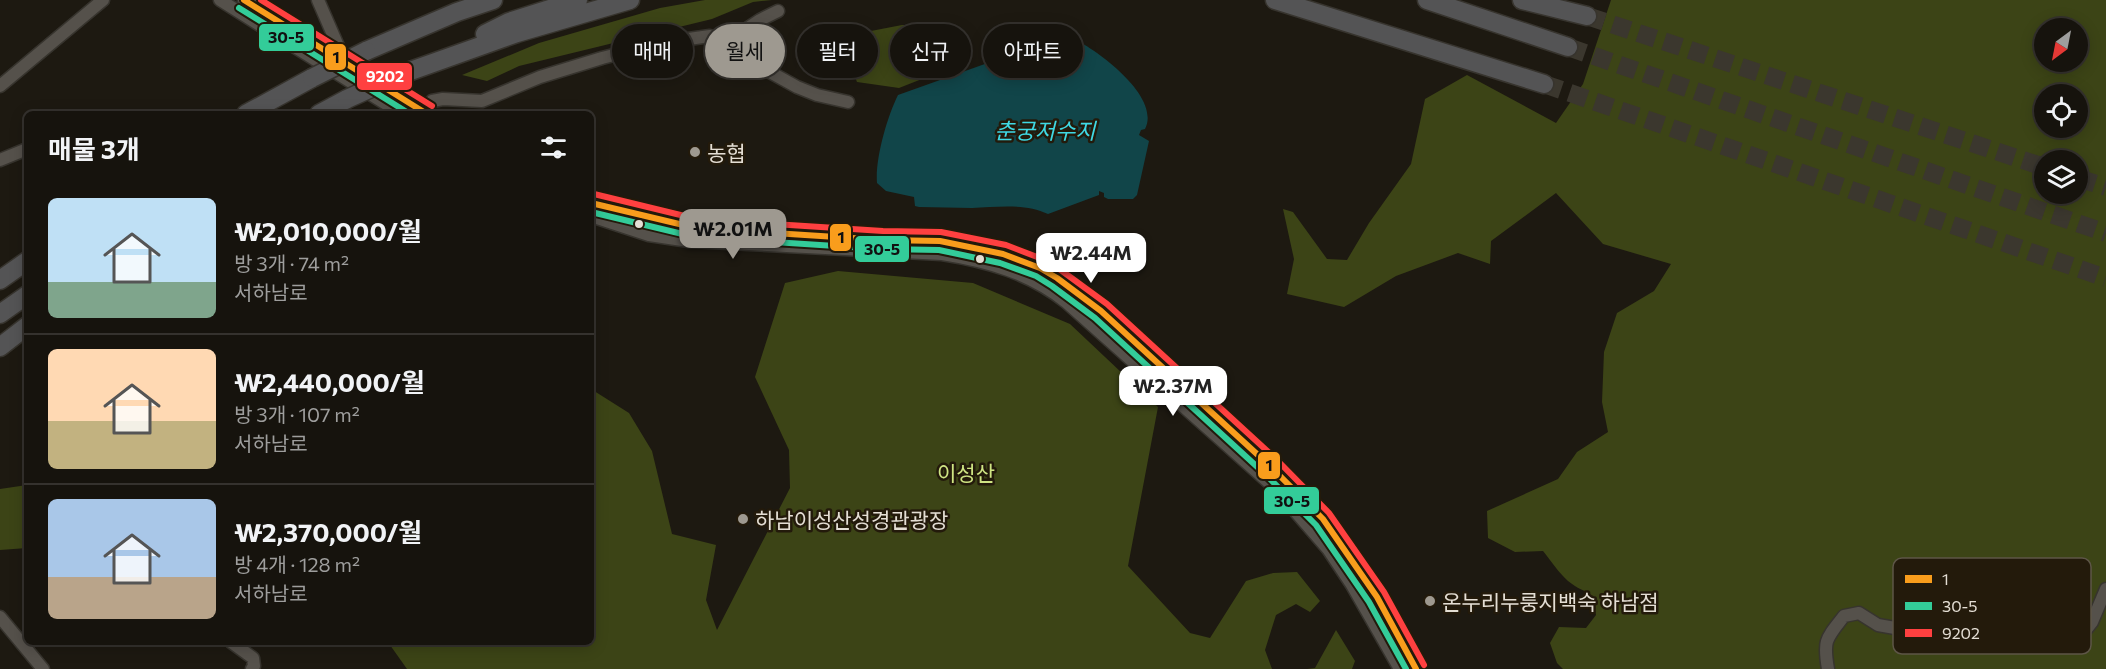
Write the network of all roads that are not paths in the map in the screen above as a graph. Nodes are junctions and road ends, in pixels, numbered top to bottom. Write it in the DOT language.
graph roads {
  1 [pos="103,0"];
  2 [pos="220,0"];
  3 [pos="244,0"];
  4 [pos="318,0"];
  5 [pos="493,0"];
  6 [pos="578,0"];
  7 [pos="630,0"];
  8 [pos="1275,0"];
  9 [pos="1427,0"];
  10 [pos="1522,0"];
  11 [pos="778,11"];
  12 [pos="1587,16"];
  13 [pos="752,24"];
  14 [pos="705,37"];
  15 [pos="1568,47"];
  16 [pos="336,58"];
  17 [pos="402,74"];
  18 [pos="781,78"];
  19 [pos="1544,84"];
  20 [pos="0,86"];
  21 [pos="848,102"];
  22 [pos="252,111"];
  23 [pos="325,111"];
  24 [pos="397,111"];
  25 [pos="422,111"];
  26 [pos="426,111"];
  27 [pos="24,149"];
  28 [pos="0,160"];
  29 [pos="594,204"];
  30 [pos="594,217"];
  31 [pos="24,263"];
  32 [pos="0,280"];
  33 [pos="24,297"];
  34 [pos="0,314"];
  35 [pos="24,328"];
  36 [pos="0,347"];
  37 [pos="2106,589"];
  38 [pos="0,616"];
  39 [pos="2091,623"];
  40 [pos="1893,628"];
  41 [pos="235,645"];
  42 [pos="43,669"];
  43 [pos="252,669"];
  44 [pos="1400,669"];
  45 [pos="1416,669"];
  46 [pos="1828,669"];
  1 -- 20 [label="street"];
  2 -- 24 [label="street"];
  3 -- 16 [label="street"];
  4 -- 16 [label="street"];
  5 -- 22 [label="highway, bridge"];
  6 -- 17 [label="highway"];
  7 -- 17 [label="highway"];
  8 -- 19 [label="highway"];
  9 -- 15 [label="highway"];
  10 -- 12 [label="highway"];
  11 -- 13 [label="street"];
  14 -- 26 [label="street"];
  16 -- 25 [label="street"];
  17 -- 23 [label="highway, bridge"];
  18 -- 21 [label="street"];
  27 -- 28 [label="street"];
  29 -- 45 [label="street"];
  30 -- 44 [label="street"];
  31 -- 32 [label="highway"];
  33 -- 34 [label="highway"];
  35 -- 36 [label="highway"];
  37 -- 39 [label="street"];
  38 -- 42 [label="street"];
  40 -- 46 [label="street"];
  41 -- 43 [label="street"];
}
